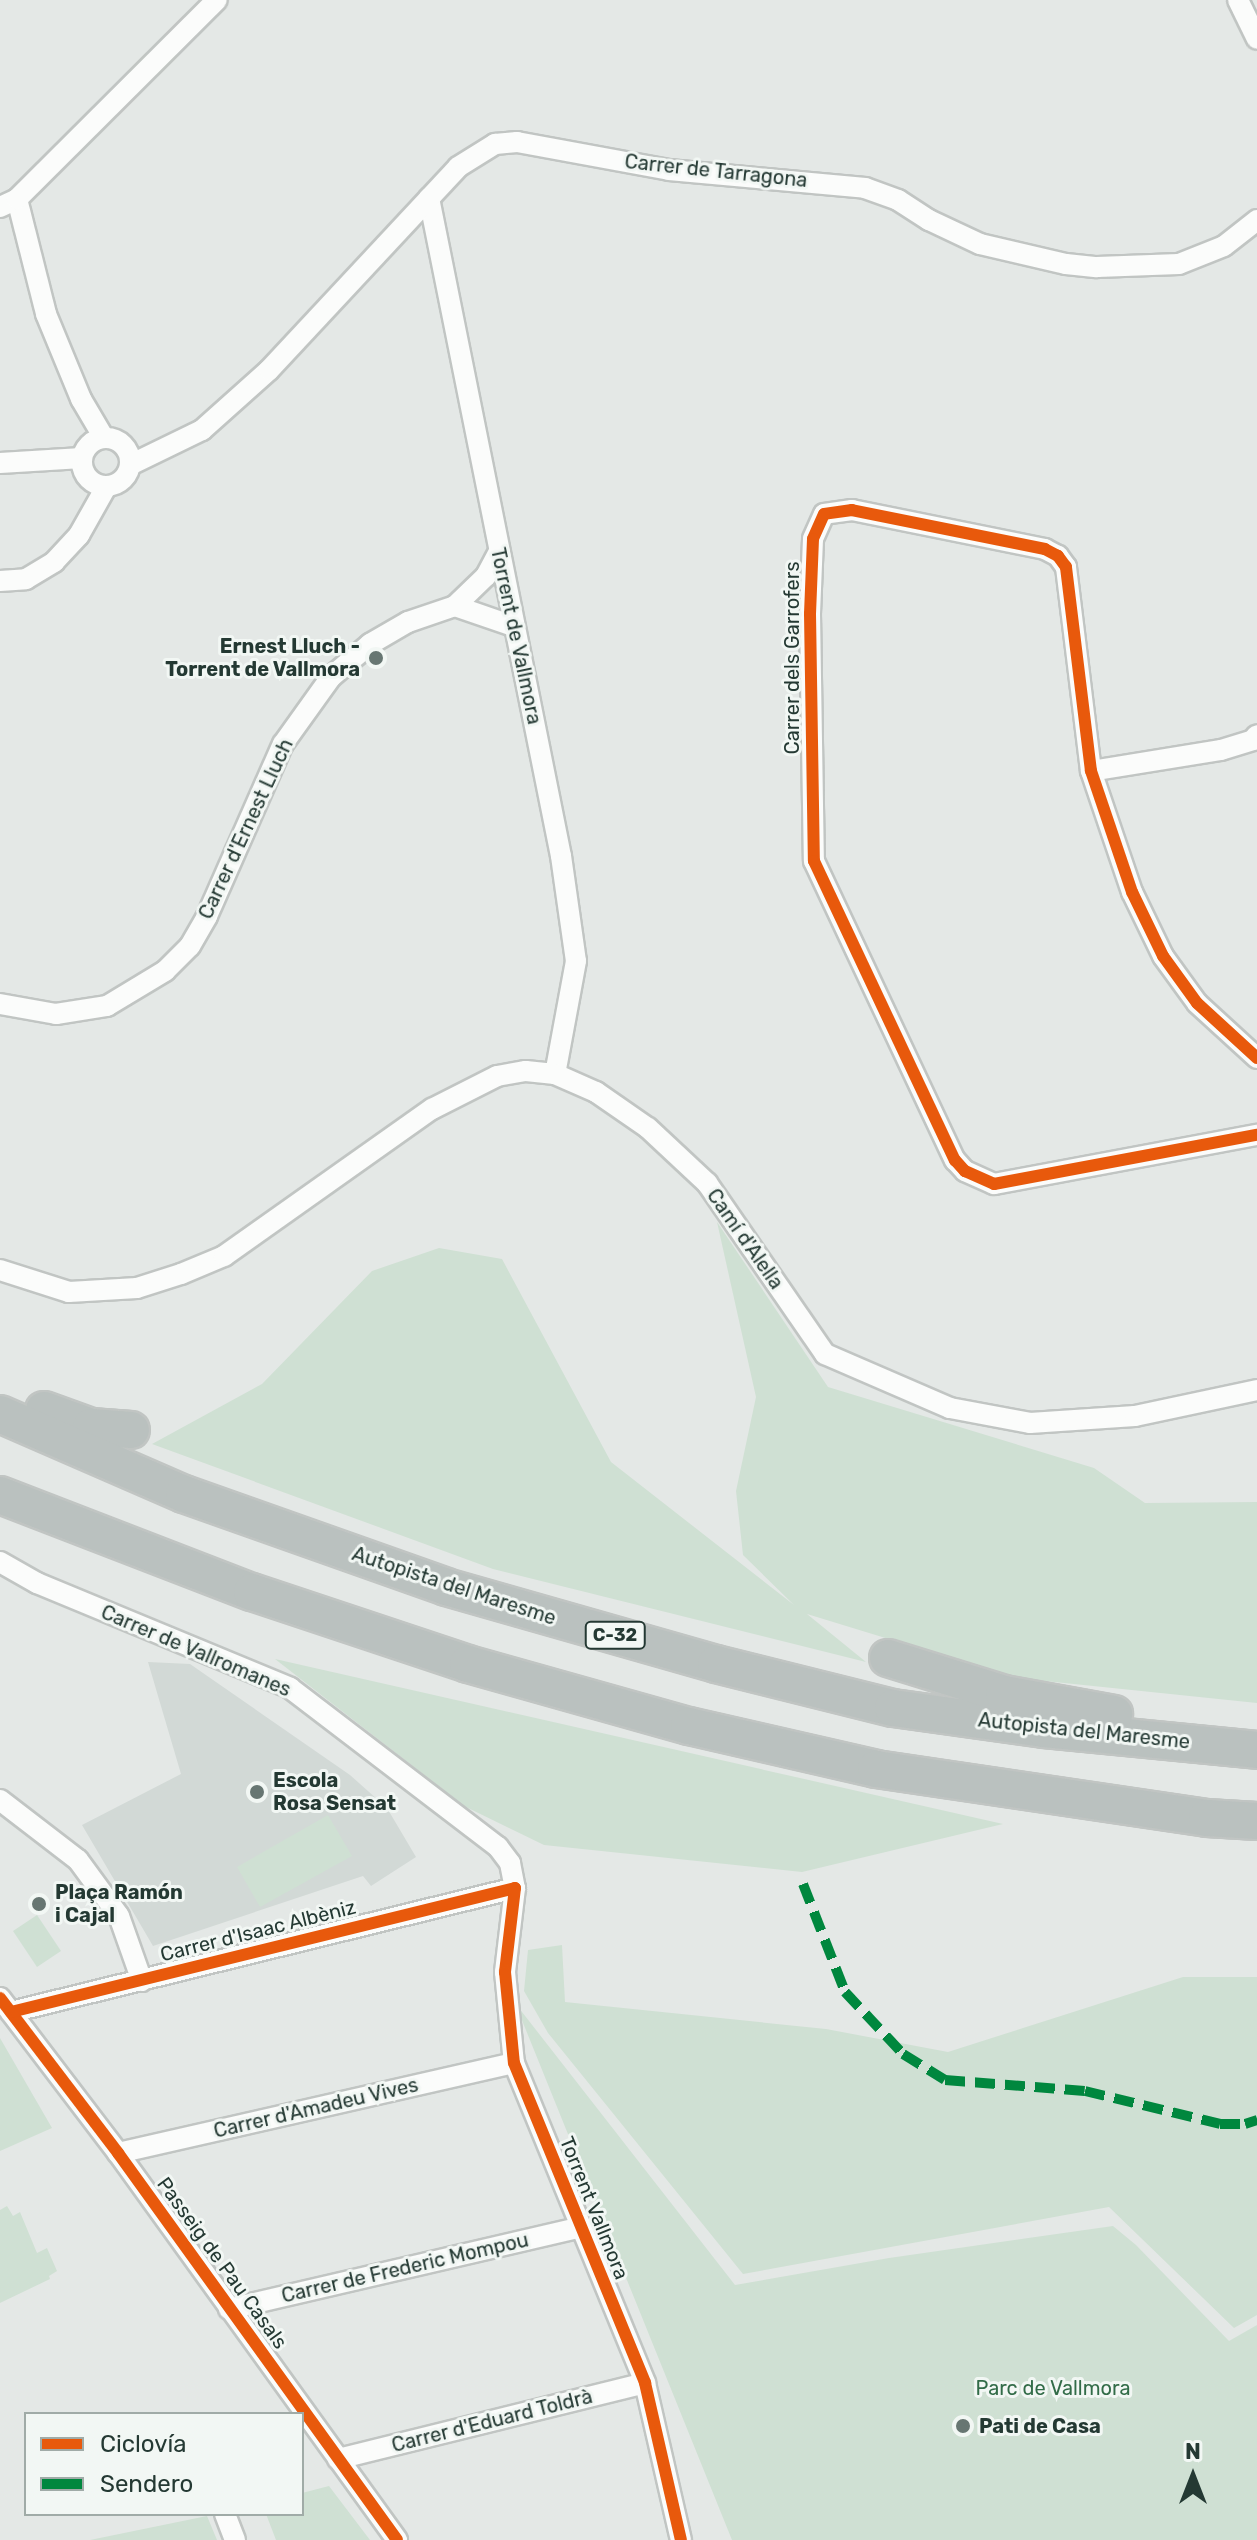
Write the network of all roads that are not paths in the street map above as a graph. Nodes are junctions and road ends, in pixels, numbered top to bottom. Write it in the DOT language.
graph roads {
  1 [pos="217,0"];
  2 [pos="1238,0"];
  3 [pos="1257,39"];
  4 [pos="429,198"];
  5 [pos="8,203"];
  6 [pos="1257,220"];
  7 [pos="104,438"];
  8 [pos="82,458"];
  9 [pos="0,463"];
  10 [pos="130,465"];
  11 [pos="106,487"];
  12 [pos="498,553"];
  13 [pos="0,581"];
  14 [pos="455,606"];
  15 [pos="513,626"];
  16 [pos="1257,735"];
  17 [pos="1091,771"];
  18 [pos="0,1004"];
  19 [pos="1257,1058"];
  20 [pos="555,1074"];
  21 [pos="1257,1135"];
  22 [pos="0,1270"];
  23 [pos="1257,1390"];
  24 [pos="0,1395"];
  25 [pos="0,1414"];
  26 [pos="131,1430"];
  27 [pos="0,1495"];
  28 [pos="0,1562"];
  29 [pos="888,1658"];
  30 [pos="1257,1741"];
  31 [pos="1257,1750"];
  32 [pos="0,1800"];
  33 [pos="1257,1821"];
  34 [pos="515,1888"];
  35 [pos="142,1981"];
  36 [pos="5,2005"];
  37 [pos="514,2063"];
  38 [pos="118,2153"];
  39 [pos="580,2227"];
  40 [pos="229,2309"];
  41 [pos="645,2383"];
  42 [pos="304,2412"];
  43 [pos="304,2412"];
  44 [pos="338,2459"];
  45 [pos="226,2516"];
  46 [pos="235,2540"];
  47 [pos="397,2540"];
  48 [pos="681,2540"];
  1 -- 5 [label="street"];
  2 -- 3 [label="street"];
  4 -- 6 [label="street, Carrer de Tarragona"];
  4 -- 10 [label="street, Carrer de Tarragona"];
  4 -- 12 [label="street, Torrent de Vallmora"];
  5 -- 7 [label="street"];
  7 -- 8 [label="street"];
  7 -- 10 [label="street"];
  8 -- 9 [label="street"];
  8 -- 11 [label="street"];
  10 -- 11 [label="street"];
  11 -- 13 [label="street"];
  12 -- 14 [label="street, Carrer d'Ernest Lluch"];
  12 -- 15 [label="street, Torrent de Vallmora"];
  14 -- 15 [label="street"];
  14 -- 18 [label="street, Carrer d'Ernest Lluch"];
  15 -- 20 [label="street, Torrent de Vallmora"];
  16 -- 17 [label="street"];
  17 -- 19 [label="street, Carrer dels Garrofers"];
  17 -- 21 [label="street, Carrer dels Garrofers"];
  20 -- 22 [label="street, Camí d'Alella"];
  20 -- 23 [label="street, Camí d'Alella"];
  24 -- 26 [label="highway"];
  25 -- 31 [label="highway, Autopista del Maresme / C-32"];
  27 -- 33 [label="highway"];
  28 -- 34 [label="street, Carrer de Vallromanes"];
  29 -- 30 [label="highway"];
  32 -- 35 [label="street"];
  34 -- 35 [label="street, Carrer d'Isaac Albèniz"];
  34 -- 37 [label="street, Torrent Vallmora"];
  35 -- 36 [label="street, Carrer d'Isaac Albèniz"];
  36 -- 38 [label="street, Passeig de Pau Casals"];
  37 -- 38 [label="street, Carrer d'Amadeu Vives"];
  37 -- 39 [label="street, Torrent Vallmora"];
  38 -- 40 [label="street, Passeig de Pau Casals"];
  39 -- 40 [label="street, Carrer de Frederic Mompou"];
  39 -- 41 [label="street, Torrent Vallmora"];
  40 -- 43 [label="street, Passeig de Pau Casals"];
  41 -- 44 [label="street, Carrer d'Eduard Toldrà"];
  41 -- 48 [label="street, Torrent Vallmora"];
  42 -- 44 [label="street, Passeig de Pau Casals"];
  44 -- 47 [label="street, Passeig de Pau Casals"];
  45 -- 46 [label="street"];
}
